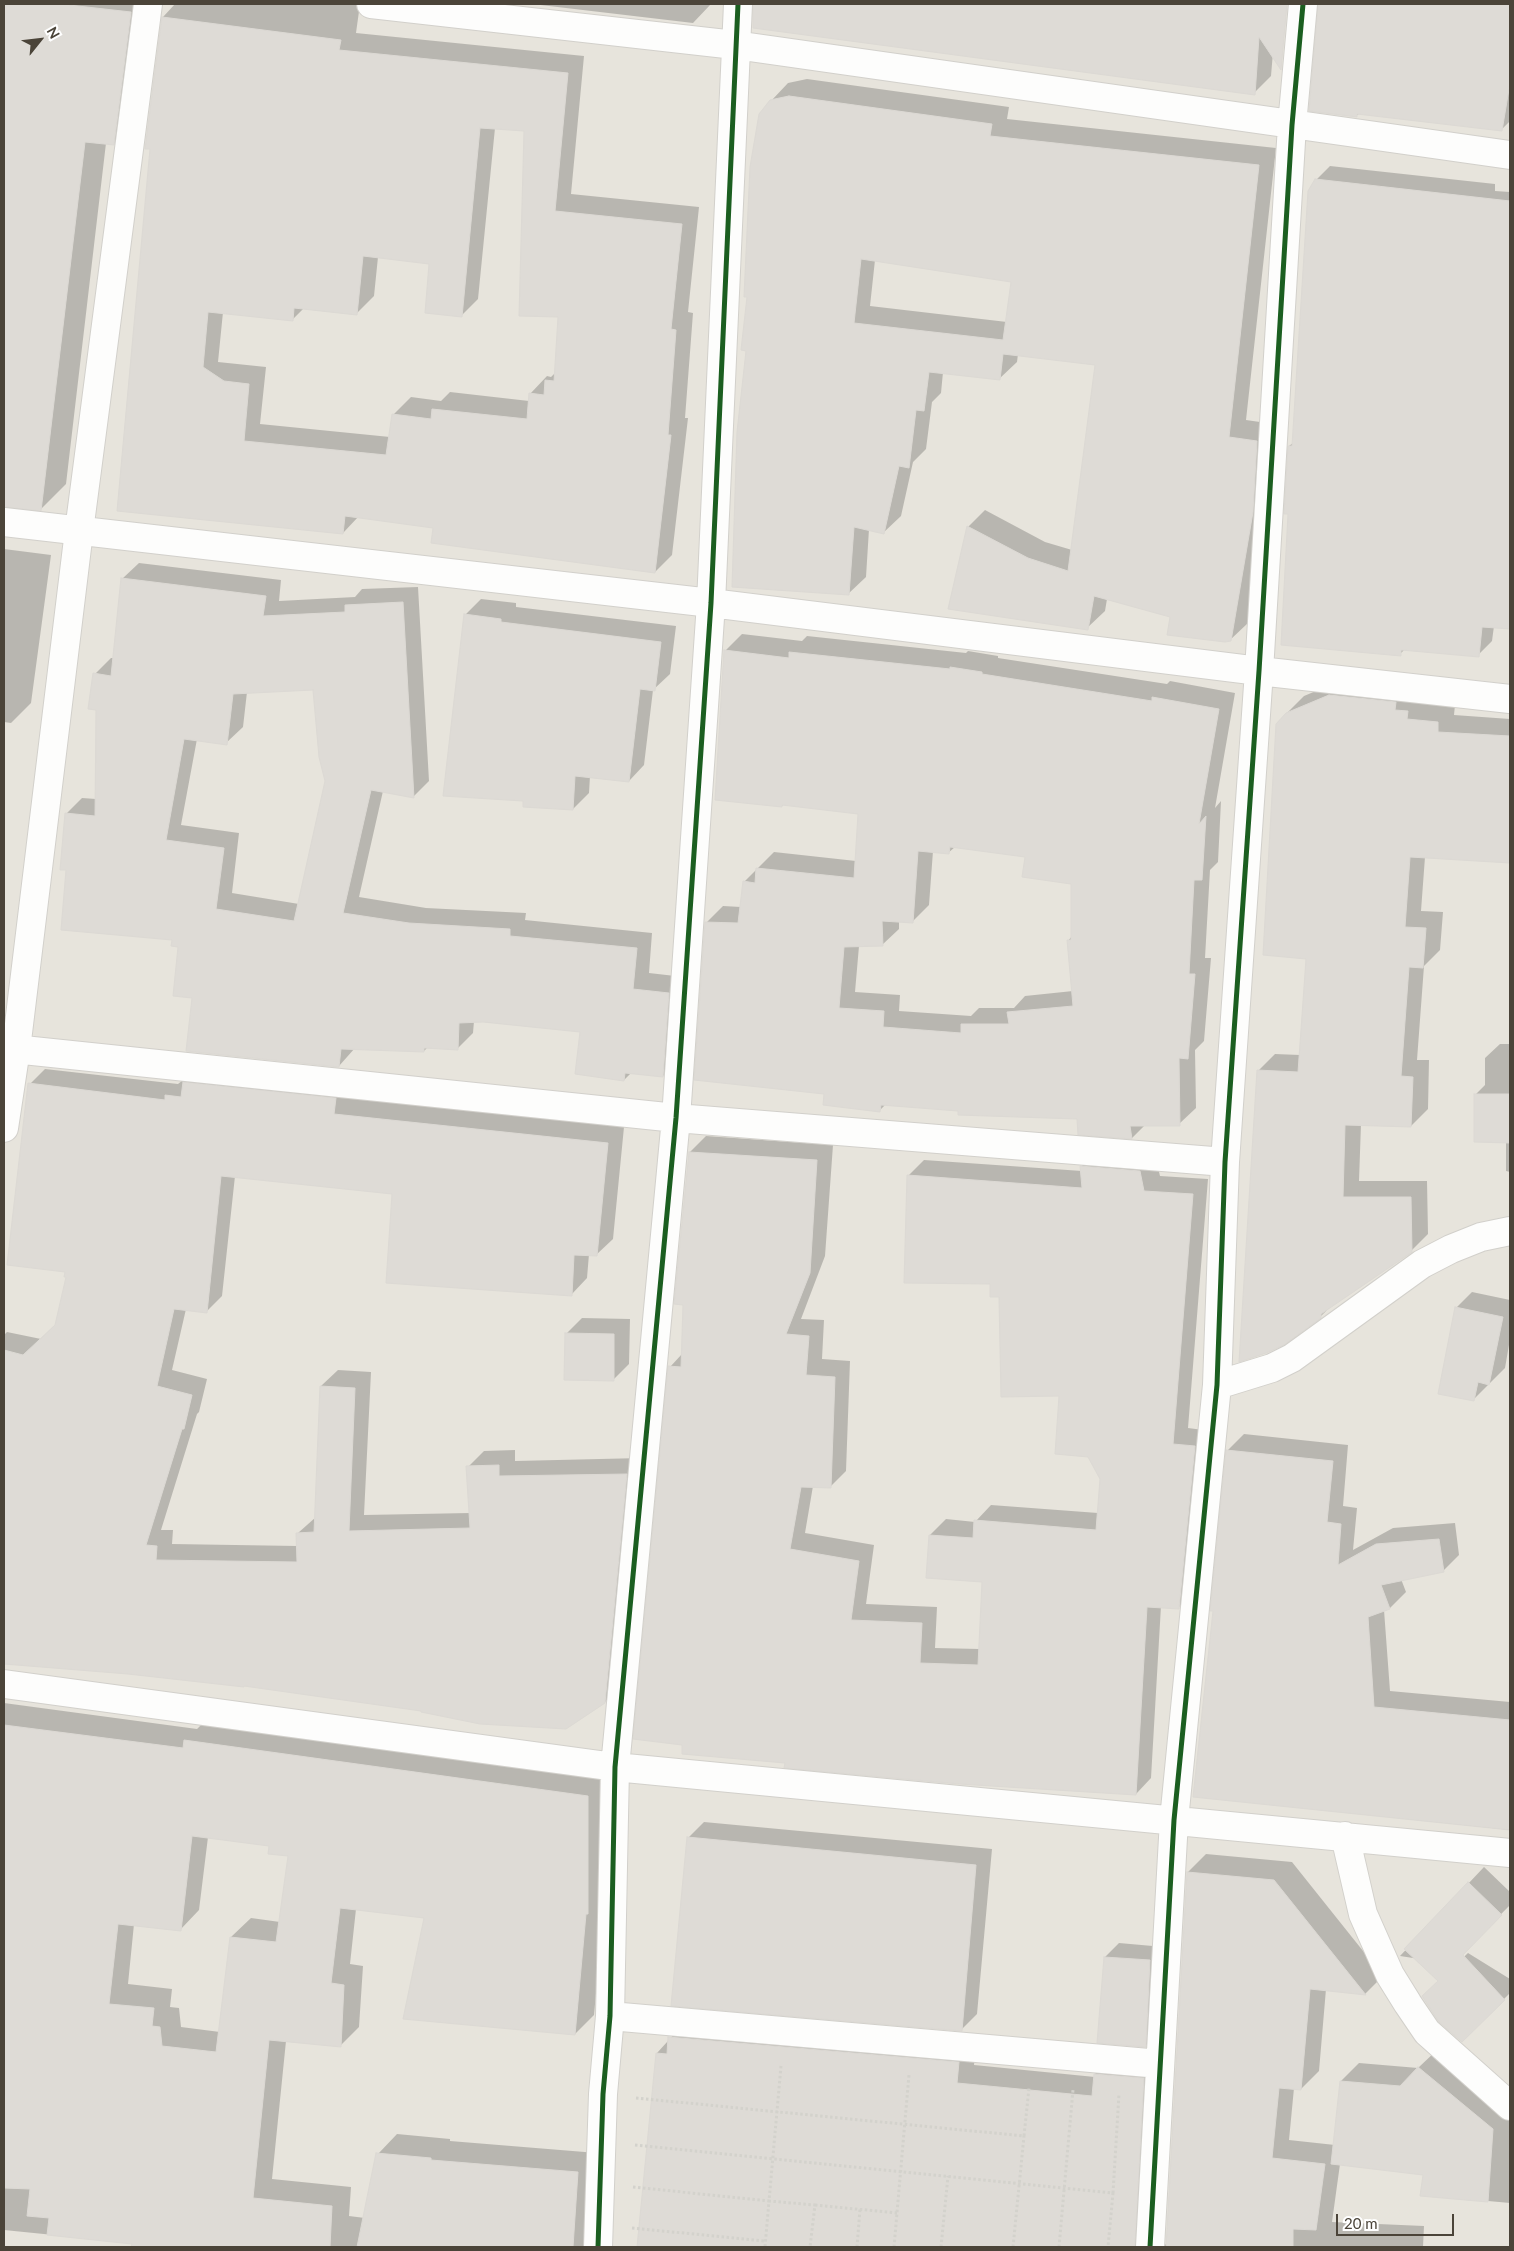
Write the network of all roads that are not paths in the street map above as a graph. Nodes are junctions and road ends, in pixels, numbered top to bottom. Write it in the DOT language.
graph roads {
  1 [pos="148,4"];
  2 [pos="371,4"];
  3 [pos="738,4"];
  4 [pos="1303,4"];
  5 [pos="735,45"];
  6 [pos="1292,125"];
  7 [pos="1510,155"];
  8 [pos="4,522"];
  9 [pos="79,531"];
  10 [pos="711,603"];
  11 [pos="1259,671"];
  12 [pos="1510,699"];
  13 [pos="10,1048"];
  14 [pos="676,1118"];
  15 [pos="4,1128"];
  16 [pos="1225,1162"];
  17 [pos="1510,1231"];
  18 [pos="1217,1385"];
  19 [pos="4,1684"];
  20 [pos="615,1768"];
  21 [pos="1174,1820"];
  22 [pos="1345,1836"];
  23 [pos="1510,1853"];
  24 [pos="610,2016"];
  25 [pos="1160,2064"];
  26 [pos="1510,2106"];
  27 [pos="598,2236"];
  28 [pos="1150,2247"];
  1 -- 9 [label="street"];
  2 -- 5 [label="street"];
  3 -- 5 [label="street"];
  4 -- 6 [label="street"];
  5 -- 6 [label="street"];
  5 -- 10 [label="street"];
  6 -- 7 [label="street"];
  6 -- 11 [label="street"];
  8 -- 9 [label="street"];
  9 -- 10 [label="street"];
  9 -- 13 [label="street"];
  10 -- 11 [label="street"];
  10 -- 14 [label="street"];
  11 -- 12 [label="street"];
  11 -- 16 [label="street"];
  13 -- 14 [label="street"];
  13 -- 15 [label="street"];
  14 -- 16 [label="street"];
  14 -- 20 [label="street"];
  16 -- 18 [label="street"];
  17 -- 18 [label="street"];
  18 -- 21 [label="street"];
  19 -- 20 [label="street"];
  20 -- 21 [label="street"];
  20 -- 24 [label="street"];
  21 -- 22 [label="street"];
  21 -- 25 [label="street"];
  22 -- 23 [label="street"];
  22 -- 26 [label="street"];
  24 -- 25 [label="street"];
  24 -- 27 [label="street"];
  25 -- 28 [label="street"];
}
